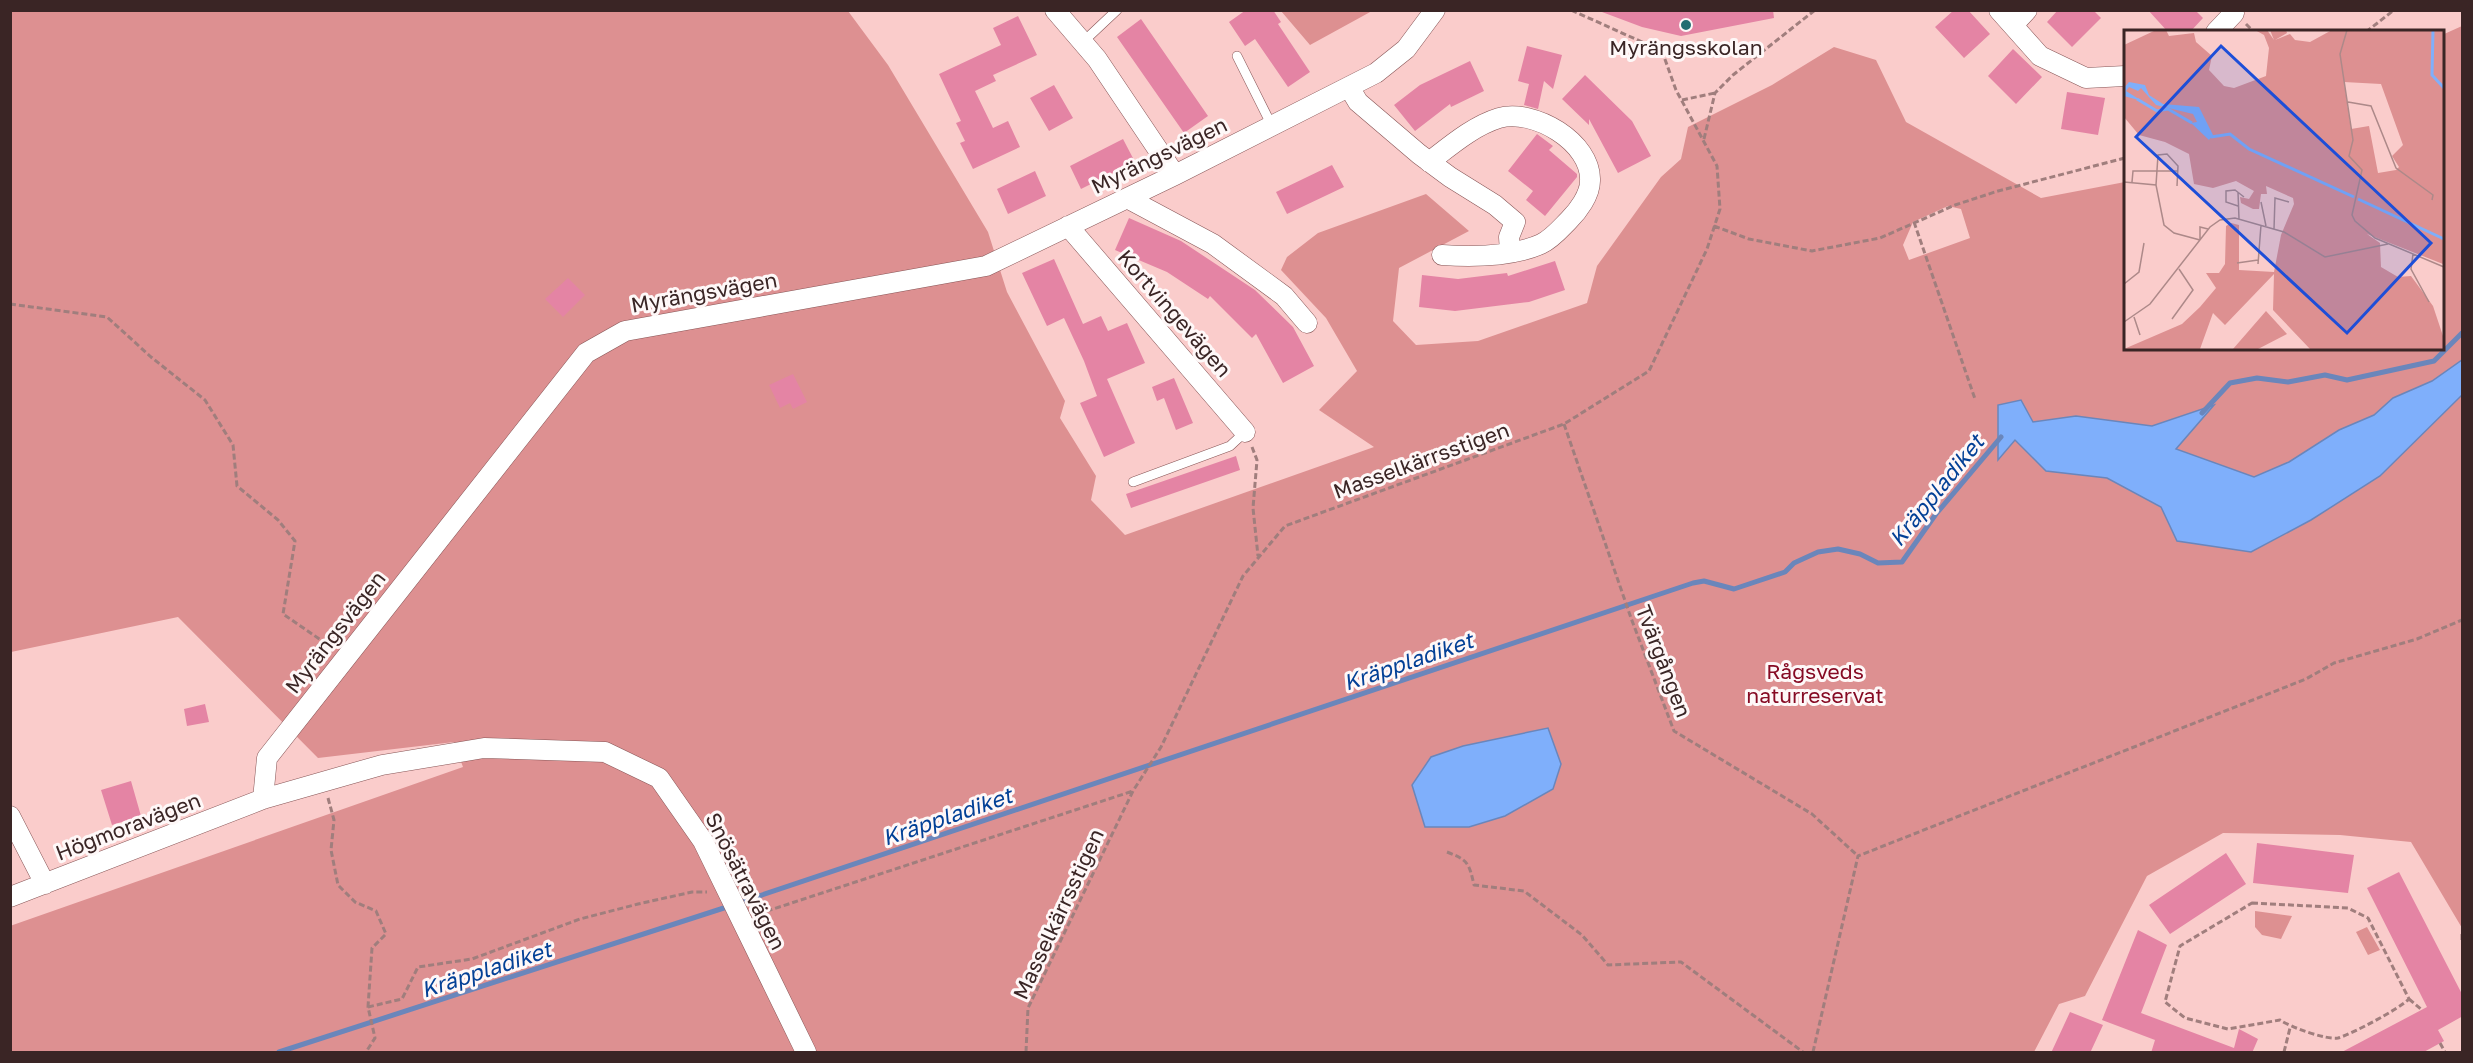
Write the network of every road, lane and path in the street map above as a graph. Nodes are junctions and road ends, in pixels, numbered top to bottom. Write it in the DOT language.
graph roads {
  1 [pos="1056,10"];
  2 [pos="1117,10"];
  3 [pos="1435,10"];
  4 [pos="1571,10"];
  5 [pos="1815,10"];
  6 [pos="1999,10"];
  7 [pos="2027,10"];
  8 [pos="2232,10"];
  9 [pos="2394,10"];
  10 [pos="2013,25"];
  11 [pos="2218,30"];
  12 [pos="2369,30"];
  13 [pos="1083,42"];
  14 [pos="1237,56"];
  15 [pos="2124,76"];
  16 [pos="1349,87"];
  17 [pos="1715,93"];
  18 [pos="1682,100"];
  19 [pos="1272,126"];
  20 [pos="1704,141"];
  21 [pos="2124,158"];
  22 [pos="1429,162"];
  23 [pos="1175,175"];
  24 [pos="1127,198"];
  25 [pos="1913,222"];
  26 [pos="1068,226"];
  27 [pos="1714,226"];
  28 [pos="1510,252"];
  29 [pos="1442,255"];
  30 [pos="10,304"];
  31 [pos="1307,323"];
  32 [pos="1975,399"];
  33 [pos="1564,424"];
  34 [pos="1245,432"];
  35 [pos="1133,482"];
  36 [pos="1259,557"];
  37 [pos="2463,620"];
  38 [pos="345,657"];
  39 [pos="323,782"];
  40 [pos="1133,791"];
  41 [pos="263,799"];
  42 [pos="10,816"];
  43 [pos="1447,852"];
  44 [pos="1858,856"];
  45 [pos="45,884"];
  46 [pos="727,893"];
  47 [pos="10,897"];
  48 [pos="741,920"];
  49 [pos="2463,934"];
  50 [pos="2463,942"];
  51 [pos="2409,999"];
  52 [pos="368,1007"];
  53 [pos="2422,1010"];
  54 [pos="2290,1028"];
  55 [pos="2440,1043"];
  56 [pos="366,1053"];
  57 [pos="806,1053"];
  58 [pos="1026,1053"];
  59 [pos="1803,1053"];
  60 [pos="1813,1053"];
  61 [pos="2284,1053"];
  62 [pos="2445,1053"];
  1 -- 13 [label="street"];
  2 -- 13 [label="lane"];
  3 -- 16 [label="street, Myrängsvägen"];
  4 -- 18 [label="path, Masselkärrsstigen"];
  5 -- 17 [label="path"];
  6 -- 10 [label="street"];
  7 -- 10 [label="street"];
  8 -- 11 [label="street"];
  9 -- 12 [label="path"];
  10 -- 15 [label="street"];
  13 -- 23 [label="street"];
  14 -- 19 [label="lane"];
  16 -- 19 [label="street, Myrängsvägen"];
  16 -- 22 [label="street"];
  17 -- 18 [label="path"];
  17 -- 20 [label="path"];
  18 -- 20 [label="path, Masselkärrsstigen"];
  19 -- 23 [label="street, Myrängsvägen"];
  20 -- 27 [label="path, Masselkärrsstigen"];
  21 -- 25 [label="path"];
  22 -- 28 [label="street"];
  22 -- 28 [label="street"];
  23 -- 24 [label="street, Myrängsvägen"];
  24 -- 26 [label="street, Myrängsvägen"];
  24 -- 31 [label="street"];
  25 -- 27 [label="path"];
  25 -- 32 [label="path"];
  26 -- 34 [label="street, Kortvingevägen"];
  26 -- 38 [label="street, Myrängsvägen"];
  27 -- 33 [label="path, Masselkärrsstigen"];
  28 -- 29 [label="street"];
  30 -- 38 [label="path"];
  33 -- 36 [label="path, Masselkärrsstigen"];
  33 -- 44 [label="path, Tvärgången"];
  34 -- 35 [label="lane"];
  34 -- 36 [label="path"];
  36 -- 40 [label="path, Masselkärrsstigen"];
  37 -- 44 [label="path"];
  38 -- 41 [label="street, Myrängsvägen"];
  39 -- 41 [label="street, Snösätravägen"];
  39 -- 46 [label="street, Snösätravägen"];
  39 -- 52 [label="path"];
  40 -- 48 [label="path"];
  40 -- 58 [label="path, Masselkärrsstigen"];
  41 -- 45 [label="street, Högmoravägen"];
  42 -- 45 [label="street"];
  43 -- 59 [label="path"];
  44 -- 60 [label="path"];
  45 -- 47 [label="street, Högmoravägen"];
  46 -- 48 [label="street, Snösätravägen"];
  46 -- 52 [label="path"];
  48 -- 57 [label="street, Snösätravägen"];
  49 -- 50 [label="path"];
  51 -- 53 [label="path"];
  51 -- 54 [label="path"];
  51 -- 54 [label="path"];
  52 -- 56 [label="path"];
  54 -- 61 [label="path"];
  55 -- 62 [label="path"];
}
